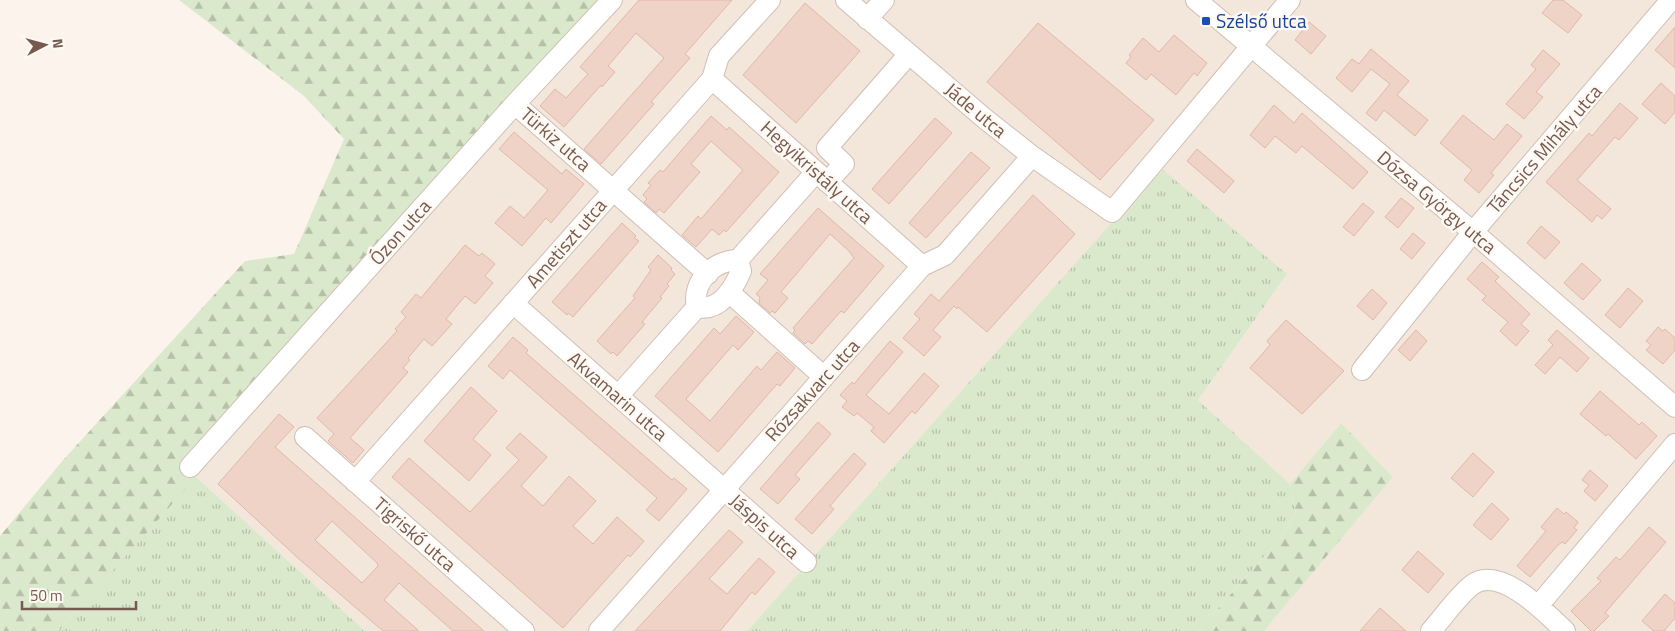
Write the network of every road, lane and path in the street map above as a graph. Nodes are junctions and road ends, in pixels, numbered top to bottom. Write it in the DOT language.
graph roads {
  1 [pos="612,0"];
  2 [pos="770,0"];
  3 [pos="846,0"];
  4 [pos="884,0"];
  5 [pos="1196,0"];
  6 [pos="1290,0"];
  7 [pos="1671,0"];
  8 [pos="867,19"];
  9 [pos="1251,47"];
  10 [pos="909,54"];
  11 [pos="712,79"];
  12 [pos="515,104"];
  13 [pos="1032,156"];
  14 [pos="822,177"];
  15 [pos="613,189"];
  16 [pos="1473,232"];
  17 [pos="738,260"];
  18 [pos="922,266"];
  19 [pos="708,274"];
  20 [pos="729,292"];
  21 [pos="513,303"];
  22 [pos="697,307"];
  23 [pos="1362,370"];
  24 [pos="824,377"];
  25 [pos="618,396"];
  26 [pos="1675,407"];
  27 [pos="305,437"];
  28 [pos="1675,444"];
  29 [pos="190,467"];
  30 [pos="355,482"];
  31 [pos="724,489"];
  32 [pos="806,562"];
  33 [pos="1538,606"];
  34 [pos="524,631"];
  35 [pos="599,631"];
  36 [pos="1431,631"];
  37 [pos="1565,631"];
  1 -- 12 [label="street, Ózon utca"];
  2 -- 11 [label="street, Ametiszt utca"];
  3 -- 8 [label="street, Jáde utca"];
  4 -- 8 [label="street"];
  5 -- 9 [label="street, Dózsa György utca"];
  6 -- 9 [label="street"];
  7 -- 16 [label="street, Táncsics Mihály utca"];
  8 -- 10 [label="street, Jáde utca"];
  9 -- 13 [label="street, Jáde utca"];
  9 -- 16 [label="street, Dózsa György utca"];
  10 -- 13 [label="street, Jáde utca"];
  10 -- 14 [label="street"];
  11 -- 14 [label="street, Hegyikristály utca"];
  11 -- 15 [label="street, Ametiszt utca"];
  12 -- 15 [label="street, Türkiz utca"];
  12 -- 29 [label="street, Ózon utca"];
  13 -- 18 [label="street, Rózsakvarc utca"];
  14 -- 17 [label="street"];
  14 -- 18 [label="street, Hegyikristály utca"];
  15 -- 19 [label="street, Türkiz utca"];
  15 -- 21 [label="street, Ametiszt utca"];
  16 -- 23 [label="street, Táncsics Mihály utca"];
  16 -- 26 [label="street, Dózsa György utca"];
  17 -- 19 [label="street"];
  17 -- 20 [label="street"];
  18 -- 24 [label="street, Rózsakvarc utca"];
  19 -- 22 [label="street"];
  20 -- 22 [label="street"];
  20 -- 24 [label="street"];
  21 -- 25 [label="street, Akvamarin utca"];
  21 -- 30 [label="street, Ametiszt utca"];
  22 -- 25 [label="street"];
  24 -- 31 [label="street, Rózsakvarc utca"];
  25 -- 31 [label="street, Akvamarin utca"];
  27 -- 30 [label="street, Tigriskő utca"];
  28 -- 33 [label="street"];
  30 -- 34 [label="street, Tigriskő utca"];
  31 -- 32 [label="street, Jáspis utca"];
  31 -- 35 [label="street, Rózsakvarc utca"];
  33 -- 36 [label="street"];
  33 -- 37 [label="street"];
}
